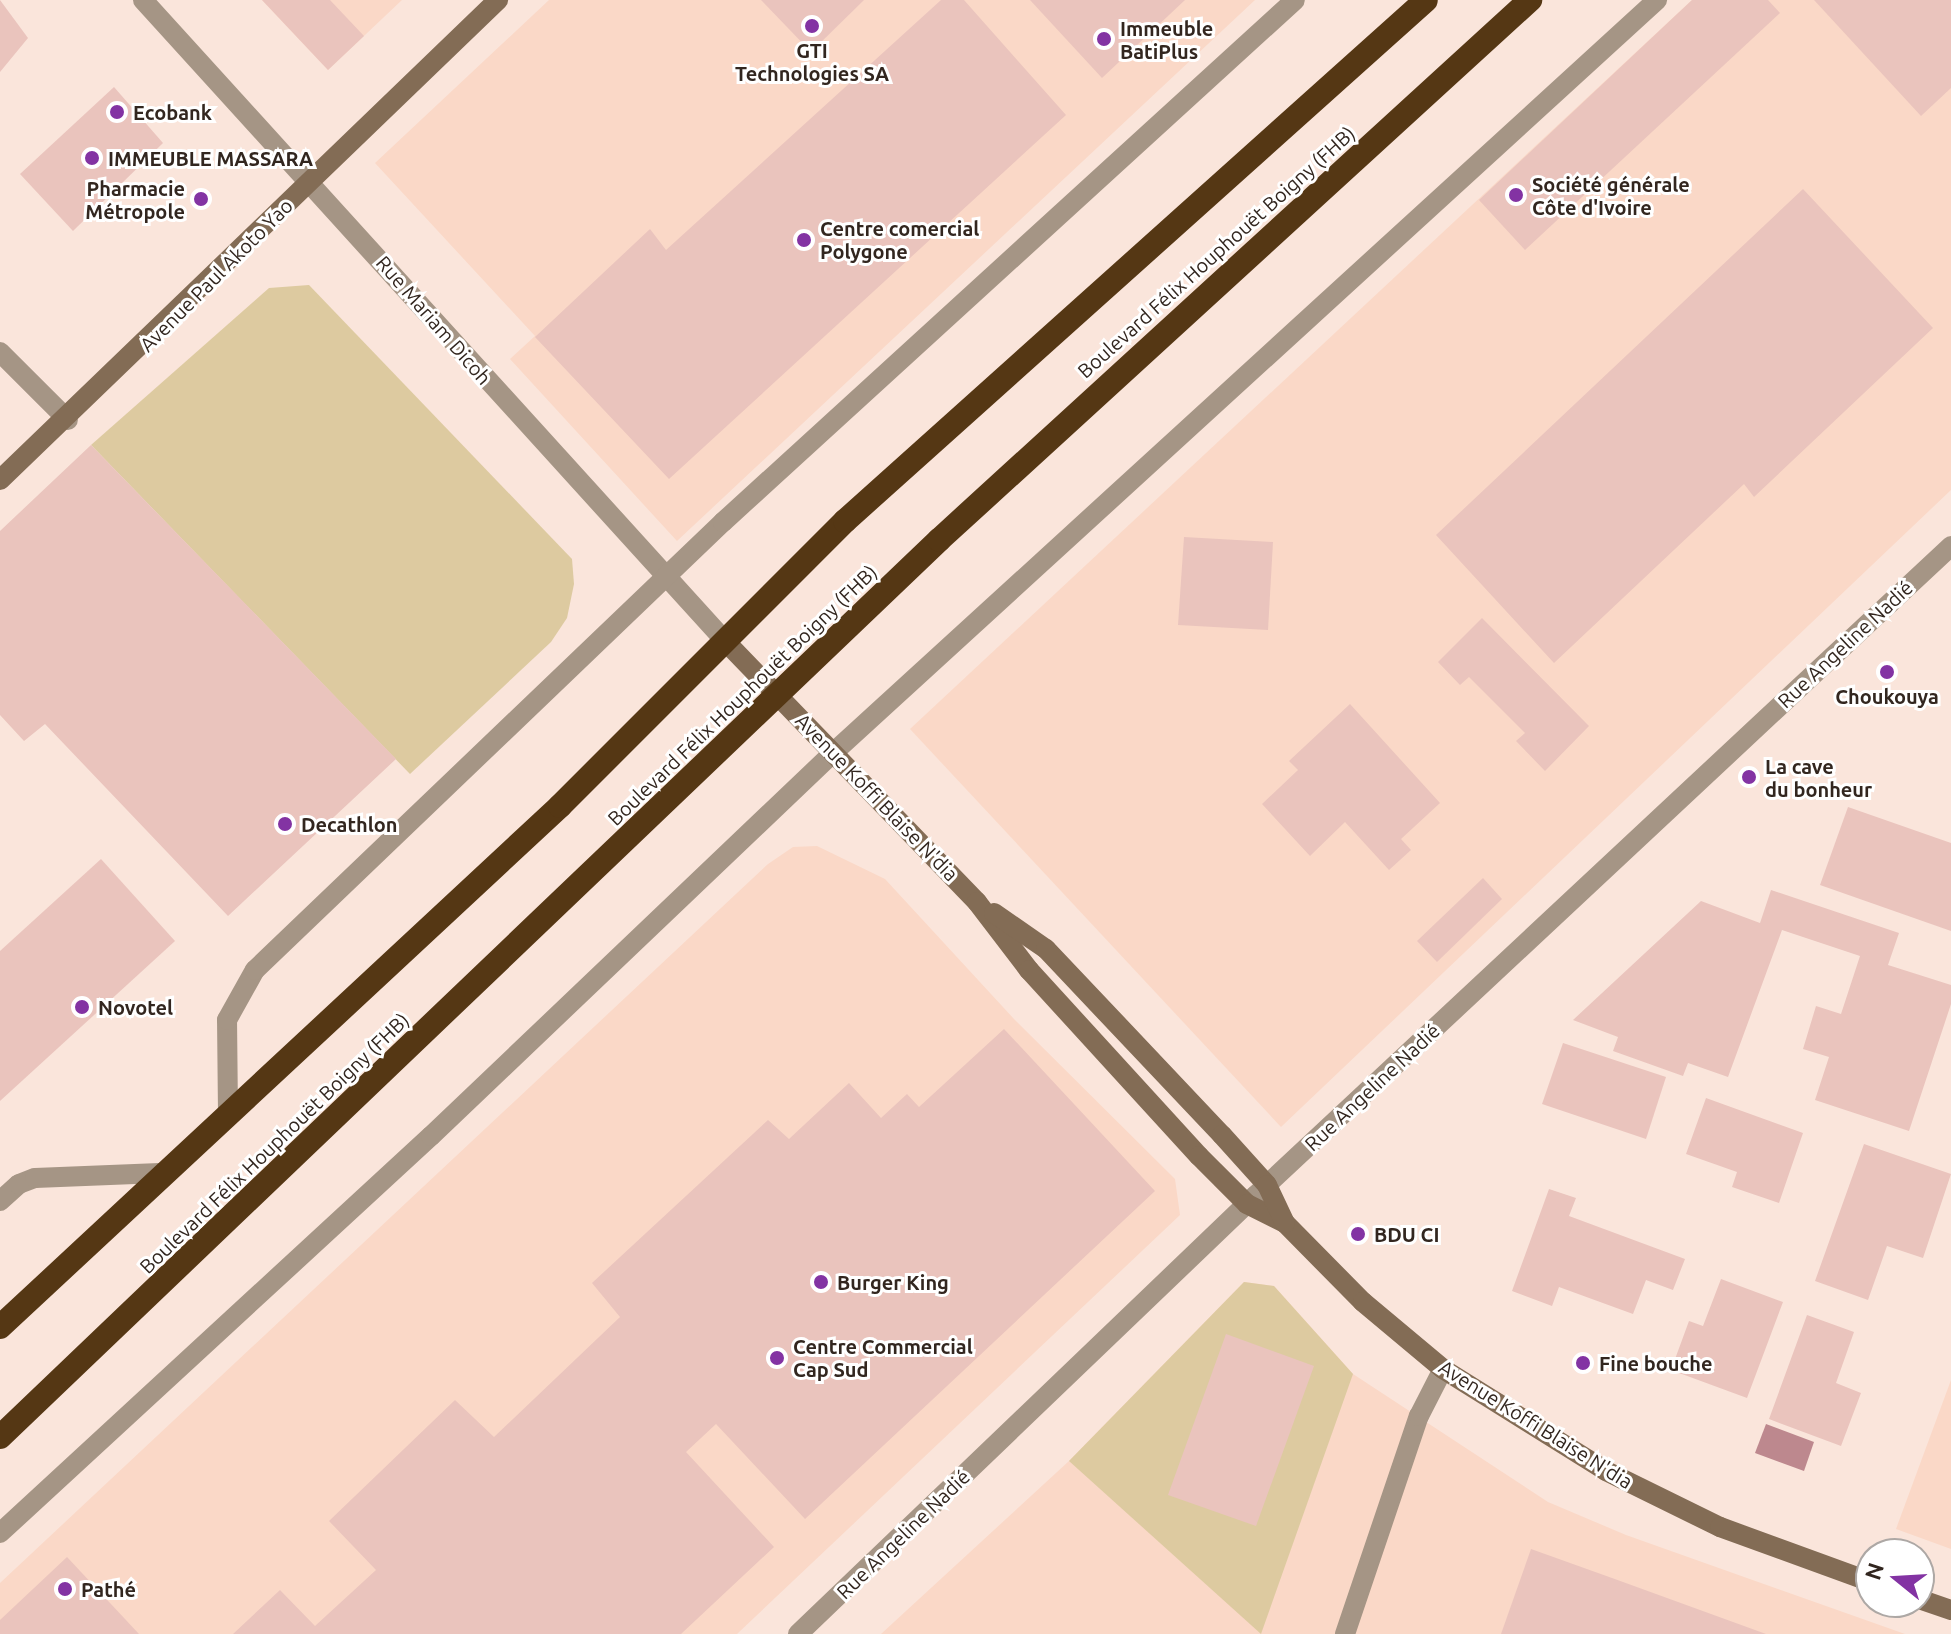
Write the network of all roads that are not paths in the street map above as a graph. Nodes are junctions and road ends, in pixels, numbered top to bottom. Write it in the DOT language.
graph roads {
  1 [pos="143,0"];
  2 [pos="498,0"];
  3 [pos="1295,0"];
  4 [pos="1426,0"];
  5 [pos="1530,0"];
  6 [pos="1657,0"];
  7 [pos="311,181"];
  8 [pos="0,352"];
  9 [pos="68,420"];
  10 [pos="0,480"];
  11 [pos="1950,547"];
  12 [pos="664,577"];
  13 [pos="725,641"];
  14 [pos="777,693"];
  15 [pos="834,752"];
  16 [pos="977,902"];
  17 [pos="228,1113"];
  18 [pos="160,1173"];
  19 [pos="1267,1185"];
  20 [pos="0,1201"];
  21 [pos="1247,1204"];
  22 [pos="1285,1223"];
  23 [pos="0,1327"];
  24 [pos="1443,1369"];
  25 [pos="0,1437"];
  26 [pos="0,1533"];
  27 [pos="1855,1576"];
  28 [pos="798,1634"];
  29 [pos="1345,1634"];
  1 -- 7 [label="street, Rue Mariam Dicoh"];
  2 -- 7 [label="street, Avenue Paul Akoto Yao"];
  3 -- 12 [label="street"];
  4 -- 13 [label="highway"];
  5 -- 14 [label="highway, Boulevard Félix Houphouët Boigny (FHB)"];
  6 -- 15 [label="street"];
  7 -- 9 [label="street, Avenue Paul Akoto Yao"];
  7 -- 12 [label="street, Rue Mariam Dicoh"];
  8 -- 9 [label="street"];
  9 -- 10 [label="street, Avenue Paul Akoto Yao"];
  11 -- 19 [label="street, Rue Angeline Nadié"];
  12 -- 13 [label="street, Rue Mariam Dicoh"];
  12 -- 17 [label="street"];
  13 -- 14 [label="street, Avenue Koffi Blaise N'dia"];
  13 -- 17 [label="highway"];
  14 -- 15 [label="street, Avenue Koffi Blaise N'dia"];
  14 -- 25 [label="highway, Boulevard Félix Houphouët Boigny (FHB)"];
  15 -- 16 [label="street, Avenue Koffi Blaise N'dia"];
  15 -- 26 [label="street"];
  16 -- 19 [label="street, Avenue Koffi Blaise N'dia"];
  16 -- 21 [label="street, Avenue Koffi Blaise N'dia"];
  17 -- 18 [label="highway"];
  18 -- 20 [label="street"];
  18 -- 23 [label="highway"];
  19 -- 21 [label="street, Rue Angeline Nadié"];
  19 -- 22 [label="street, Avenue Koffi Blaise N'dia"];
  21 -- 22 [label="street, Avenue Koffi Blaise N'dia"];
  21 -- 28 [label="street, Rue Angeline Nadié"];
  22 -- 24 [label="street, Avenue Koffi Blaise N'dia"];
  24 -- 27 [label="street, Avenue Koffi Blaise N'dia"];
  24 -- 29 [label="street"];
}
